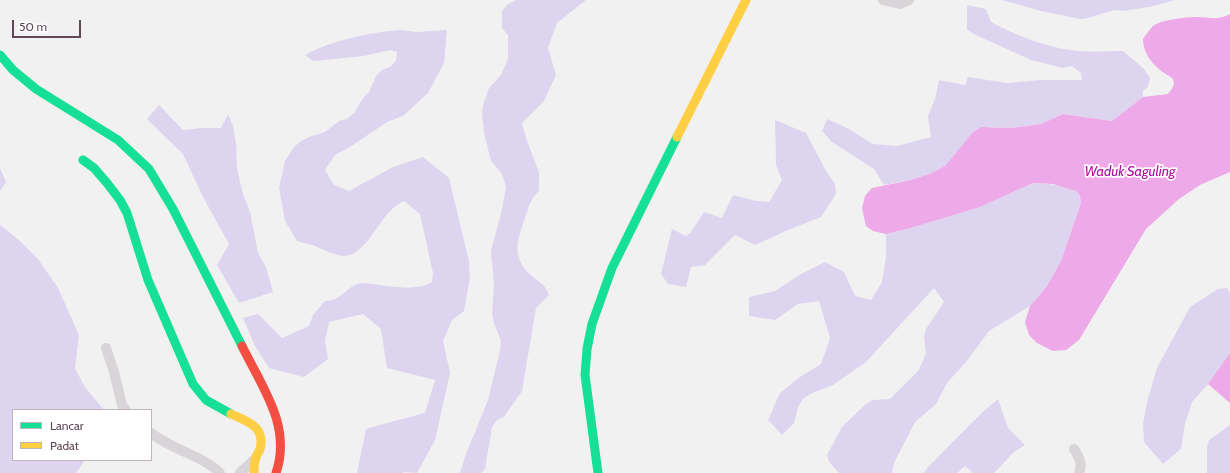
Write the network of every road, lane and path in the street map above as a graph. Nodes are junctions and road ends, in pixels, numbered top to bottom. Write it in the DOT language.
graph roads {
  1 [pos="746,0"];
  2 [pos="883,0"];
  3 [pos="910,0"];
  4 [pos="0,55"];
  5 [pos="83,160"];
  6 [pos="106,348"];
  7 [pos="125,409"];
  8 [pos="152,434"];
  9 [pos="1074,449"];
  10 [pos="255,459"];
  11 [pos="220,473"];
  12 [pos="240,473"];
  13 [pos="254,473"];
  14 [pos="276,473"];
  15 [pos="598,473"];
  16 [pos="1079,473"];
  1 -- 15 [label="street"];
  2 -- 3 [label="street"];
  4 -- 14 [label="street"];
  5 -- 10 [label="street"];
  6 -- 7 [label="street"];
  8 -- 11 [label="street"];
  9 -- 16 [label="street"];
  10 -- 12 [label="street"];
  10 -- 13 [label="street"];
}
